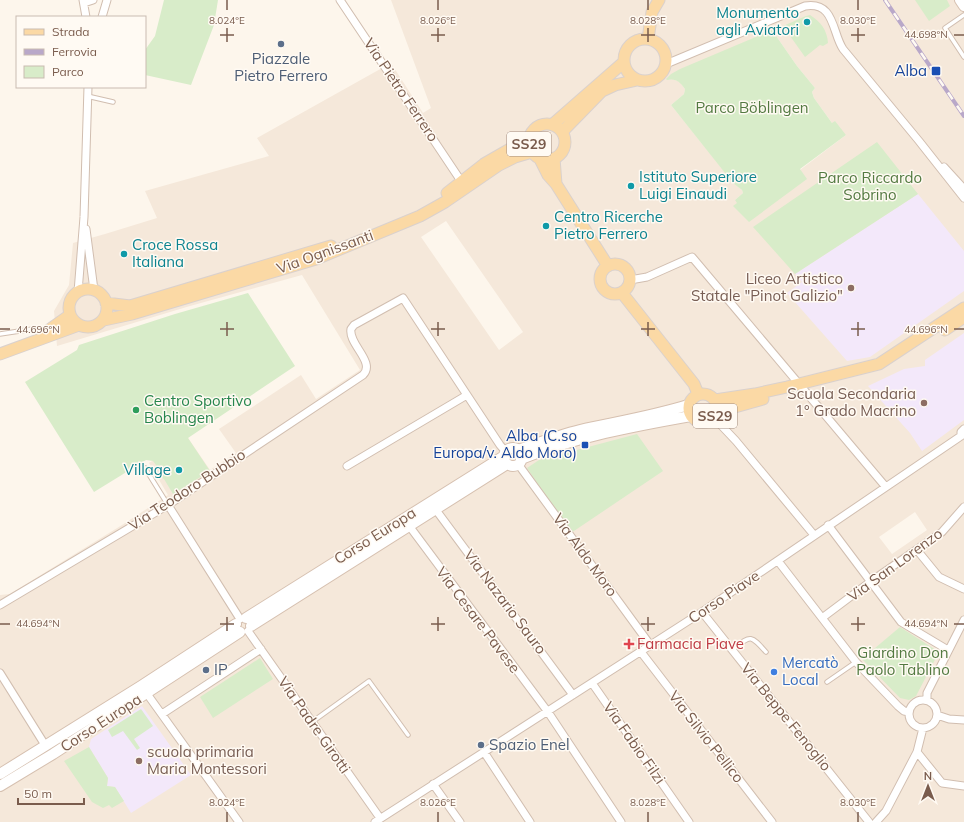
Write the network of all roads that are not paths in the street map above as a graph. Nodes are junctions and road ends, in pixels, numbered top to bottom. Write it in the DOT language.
graph roads {
  1 [pos="93,0"];
  2 [pos="107,0"];
  3 [pos="340,0"];
  4 [pos="659,0"];
  5 [pos="960,0"];
  6 [pos="83,2"];
  7 [pos="964,6"];
  8 [pos="964,15"];
  9 [pos="86,16"];
  10 [pos="102,16"];
  11 [pos="648,39"];
  12 [pos="964,57"];
  13 [pos="624,62"];
  14 [pos="666,64"];
  15 [pos="637,80"];
  16 [pos="88,88"];
  17 [pos="87,96"];
  18 [pos="113,102"];
  19 [pos="552,124"];
  20 [pos="562,132"];
  21 [pos="529,138"];
  22 [pos="926,150"];
  23 [pos="536,155"];
  24 [pos="554,158"];
  25 [pos="461,181"];
  26 [pos="556,184"];
  27 [pos="964,189"];
  28 [pos="964,198"];
  29 [pos="84,217"];
  30 [pos="608,266"];
  31 [pos="630,280"];
  32 [pos="94,290"];
  33 [pos="78,292"];
  34 [pos="622,293"];
  35 [pos="106,303"];
  36 [pos="964,308"];
  37 [pos="70,315"];
  38 [pos="964,317"];
  39 [pos="104,320"];
  40 [pos="79,325"];
  41 [pos="49,330"];
  42 [pos="0,334"];
  43 [pos="28,343"];
  44 [pos="0,354"];
  45 [pos="801,387"];
  46 [pos="698,394"];
  47 [pos="467,395"];
  48 [pos="715,400"];
  49 [pos="688,405"];
  50 [pos="715,415"];
  51 [pos="691,416"];
  52 [pos="963,435"];
  53 [pos="506,457"];
  54 [pos="519,458"];
  55 [pos="347,466"];
  56 [pos="145,468"];
  57 [pos="885,486"];
  58 [pos="168,505"];
  59 [pos="964,507"];
  60 [pos="436,510"];
  61 [pos="828,525"];
  62 [pos="410,527"];
  63 [pos="812,536"];
  64 [pos="917,550"];
  65 [pos="778,561"];
  66 [pos="870,582"];
  67 [pos="964,589"];
  68 [pos="0,605"];
  69 [pos="702,612"];
  70 [pos="822,618"];
  71 [pos="964,620"];
  72 [pos="244,625"];
  73 [pos="651,646"];
  74 [pos="261,649"];
  75 [pos="732,650"];
  76 [pos="948,650"];
  77 [pos="641,652"];
  78 [pos="766,652"];
  79 [pos="855,661"];
  80 [pos="0,673"];
  81 [pos="827,682"];
  82 [pos="592,683"];
  83 [pos="144,690"];
  84 [pos="574,695"];
  85 [pos="926,700"];
  86 [pos="548,712"];
  87 [pos="909,712"];
  88 [pos="162,714"];
  89 [pos="937,715"];
  90 [pos="964,720"];
  91 [pos="312,722"];
  92 [pos="924,728"];
  93 [pos="408,735"];
  94 [pos="45,745"];
  95 [pos="484,752"];
  96 [pos="917,752"];
  97 [pos="0,774"];
  98 [pos="433,784"];
  99 [pos="0,786"];
  100 [pos="964,786"];
  101 [pos="379,819"];
  102 [pos="239,822"];
  103 [pos="460,822"];
  104 [pos="530,822"];
  105 [pos="621,822"];
  106 [pos="689,822"];
  107 [pos="772,822"];
  108 [pos="869,822"];
  109 [pos="876,822"];
  1 -- 6 [label="street"];
  2 -- 10 [label="street"];
  3 -- 25 [label="street, Via Pietro Ferrero"];
  4 -- 11 [label="main road"];
  5 -- 7 [label="main road"];
  6 -- 9 [label="street"];
  8 -- 12 [label="lane"];
  11 -- 13 [label="main road, SS29"];
  11 -- 14 [label="main road"];
  13 -- 15 [label="main road"];
  13 -- 19 [label="main road, SS29"];
  14 -- 15 [label="main road, SS29"];
  14 -- 22 [label="street"];
  15 -- 20 [label="main road, SS29"];
  16 -- 17 [label="street"];
  17 -- 18 [label="lane"];
  17 -- 29 [label="street"];
  19 -- 20 [label="main road, SS29"];
  19 -- 21 [label="main road, SS29"];
  20 -- 24 [label="main road, SS29"];
  21 -- 23 [label="main road, SS29"];
  21 -- 25 [label="main road, Via Ognissanti"];
  22 -- 27 [label="street"];
  22 -- 28 [label="street"];
  23 -- 24 [label="main road, SS29"];
  23 -- 26 [label="main road, SS29"];
  23 -- 39 [label="main road, Via Ognissanti"];
  24 -- 26 [label="main road, SS29"];
  25 -- 35 [label="main road, Via Ognissanti"];
  26 -- 30 [label="main road, SS29"];
  29 -- 32 [label="street"];
  29 -- 33 [label="street"];
  30 -- 31 [label="main road"];
  30 -- 34 [label="main road"];
  31 -- 34 [label="main road"];
  31 -- 45 [label="street"];
  32 -- 33 [label="main road"];
  32 -- 35 [label="main road"];
  33 -- 37 [label="main road"];
  34 -- 46 [label="main road, SS29"];
  35 -- 39 [label="main road"];
  36 -- 45 [label="main road, SS29"];
  37 -- 40 [label="main road"];
  37 -- 41 [label="main road"];
  38 -- 45 [label="main road"];
  39 -- 40 [label="main road"];
  40 -- 43 [label="main road"];
  41 -- 42 [label="lane"];
  41 -- 43 [label="main road"];
  43 -- 44 [label="main road"];
  45 -- 48 [label="main road, SS29"];
  45 -- 50 [label="main road"];
  45 -- 57 [label="street"];
  46 -- 48 [label="main road, SS29"];
  46 -- 49 [label="main road, SS29"];
  47 -- 53 [label="street"];
  47 -- 55 [label="street"];
  47 -- 58 [label="street, Via Teodoro Bubbio"];
  48 -- 50 [label="main road, SS29"];
  49 -- 51 [label="main road, SS29"];
  49 -- 54 [label="main road, Corso Europa"];
  50 -- 51 [label="main road, SS29"];
  50 -- 63 [label="street"];
  51 -- 54 [label="main road, Corso Europa"];
  52 -- 57 [label="street, Corso Piave"];
  53 -- 54 [label="main road, Corso Europa"];
  53 -- 54 [label="main road, Corso Europa"];
  53 -- 60 [label="main road, Corso Europa"];
  53 -- 72 [label="main road, Corso Europa"];
  54 -- 73 [label="street, Via Aldo Moro"];
  56 -- 58 [label="lane"];
  57 -- 61 [label="street, Corso Piave"];
  58 -- 68 [label="street, Via Teodoro Bubbio"];
  58 -- 72 [label="street, Via Padre Girotti"];
  59 -- 64 [label="street, Via San Lorenzo"];
  60 -- 62 [label="main road, Corso Europa"];
  60 -- 84 [label="street, Via Nazario Sauro"];
  61 -- 63 [label="street, Corso Piave"];
  61 -- 66 [label="street"];
  62 -- 72 [label="main road, Corso Europa"];
  62 -- 86 [label="street, Via Cesare Pavese"];
  63 -- 65 [label="street, Corso Piave"];
  64 -- 66 [label="street, Via San Lorenzo"];
  64 -- 67 [label="street"];
  65 -- 69 [label="street, Corso Piave"];
  65 -- 70 [label="street"];
  66 -- 70 [label="street, Via San Lorenzo"];
  66 -- 76 [label="street"];
  69 -- 73 [label="street, Corso Piave"];
  69 -- 75 [label="street, Via Beppe Fenoglio"];
  70 -- 79 [label="street"];
  71 -- 76 [label="street"];
  72 -- 74 [label="street, Via Padre Girotti"];
  72 -- 83 [label="main road, Corso Europa"];
  73 -- 77 [label="street, Corso Piave"];
  74 -- 88 [label="street"];
  74 -- 91 [label="street, Via Padre Girotti"];
  75 -- 78 [label="lane"];
  75 -- 108 [label="street, Via Beppe Fenoglio"];
  76 -- 85 [label="street"];
  77 -- 82 [label="street, Corso Piave"];
  77 -- 107 [label="street, Via Silvio Pellico"];
  79 -- 81 [label="lane"];
  79 -- 87 [label="street"];
  80 -- 94 [label="street"];
  82 -- 84 [label="street, Corso Piave"];
  82 -- 106 [label="street, Via Fabio Filzi"];
  83 -- 88 [label="street"];
  83 -- 94 [label="main road, Corso Europa"];
  83 -- 99 [label="main road, Corso Europa"];
  84 -- 86 [label="street, Corso Piave"];
  85 -- 87 [label="street"];
  85 -- 89 [label="street"];
  86 -- 95 [label="street, Corso Piave"];
  86 -- 105 [label="street, Via Cesare Pavese"];
  87 -- 92 [label="street"];
  88 -- 102 [label="street"];
  89 -- 90 [label="street"];
  89 -- 92 [label="street"];
  91 -- 93 [label="lane"];
  91 -- 101 [label="street, Via Padre Girotti"];
  92 -- 96 [label="street"];
  94 -- 97 [label="main road, Corso Europa"];
  95 -- 98 [label="street, Corso Piave"];
  95 -- 104 [label="street"];
  96 -- 100 [label="street"];
  96 -- 109 [label="street"];
  98 -- 101 [label="street, Corso Piave"];
  98 -- 103 [label="street"];
}
